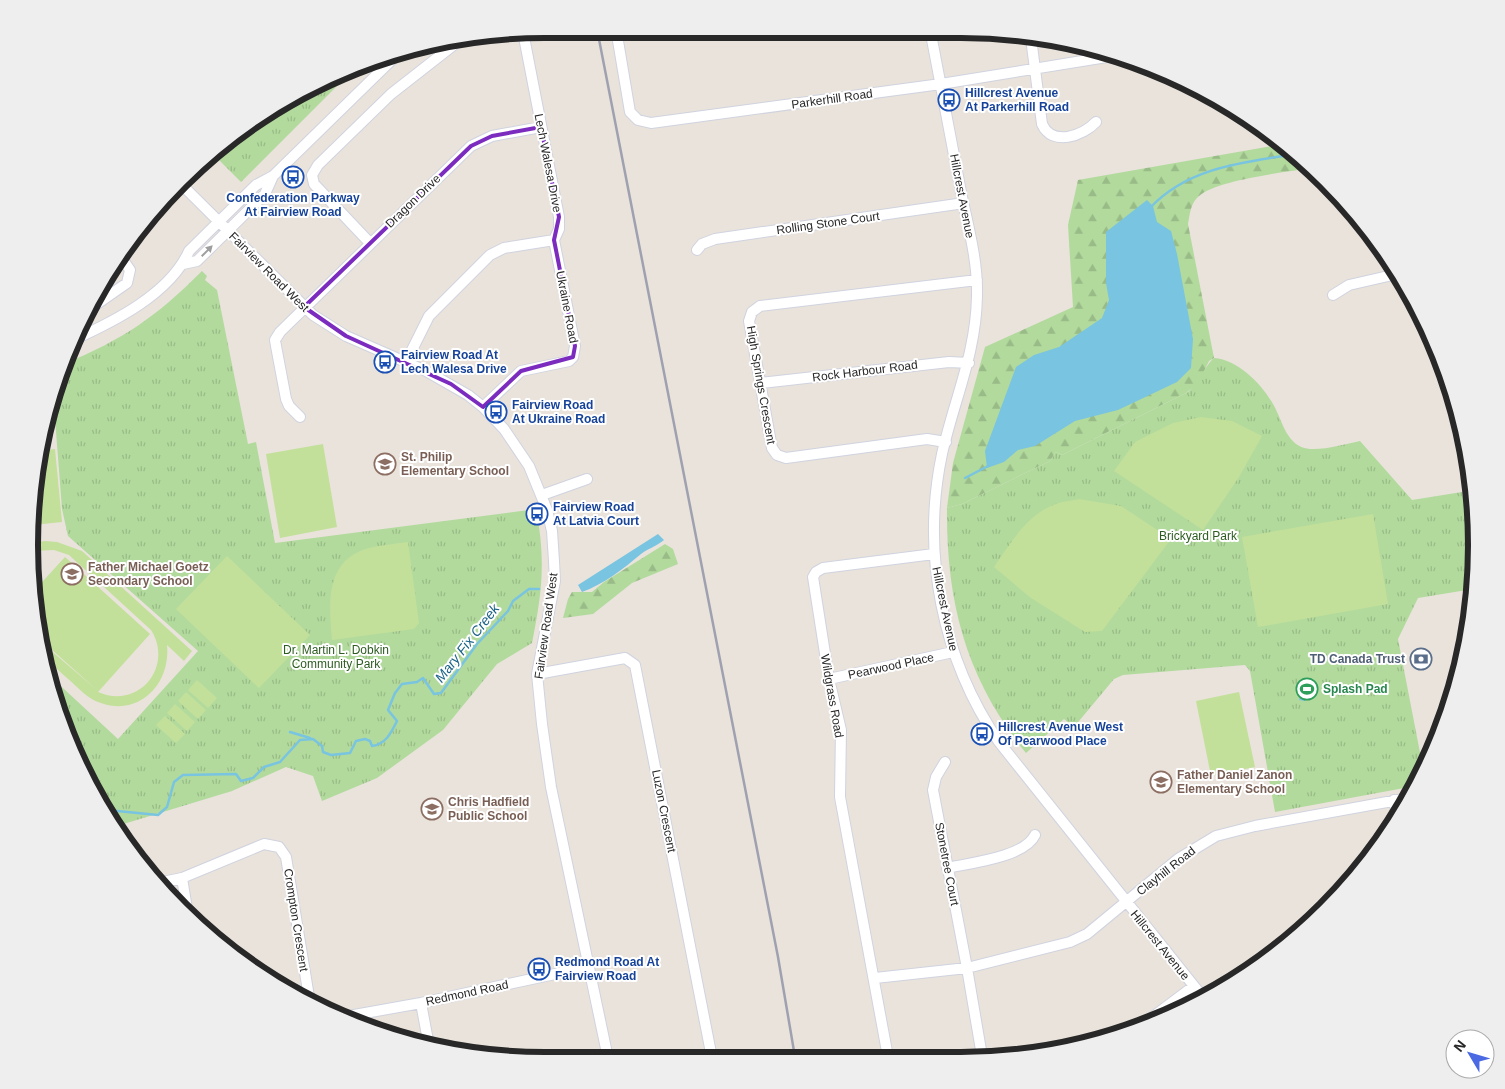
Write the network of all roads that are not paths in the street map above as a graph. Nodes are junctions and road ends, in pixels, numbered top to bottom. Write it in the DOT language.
graph roads {
  1 [pos="618,38"];
  2 [pos="932,38"];
  3 [pos="524,39"];
  4 [pos="1032,43"];
  5 [pos="452,46"];
  6 [pos="1101,58"];
  7 [pos="390,62"];
  8 [pos="1035,68"];
  9 [pos="940,84"];
  10 [pos="1096,122"];
  11 [pos="541,127"];
  12 [pos="273,176"];
  13 [pos="184,188"];
  14 [pos="964,203"];
  15 [pos="218,222"];
  16 [pos="228,231"];
  17 [pos="554,240"];
  18 [pos="370,243"];
  19 [pos="697,250"];
  20 [pos="124,262"];
  21 [pos="183,264"];
  22 [pos="1390,275"];
  23 [pos="976,280"];
  24 [pos="1333,295"];
  25 [pos="99,302"];
  26 [pos="304,307"];
  27 [pos="83,335"];
  28 [pos="406,362"];
  29 [pos="969,363"];
  30 [pos="761,383"];
  31 [pos="483,407"];
  32 [pos="300,417"];
  33 [pos="946,442"];
  34 [pos="587,479"];
  35 [pos="542,495"];
  36 [pos="934,554"];
  37 [pos="953,652"];
  38 [pos="537,674"];
  39 [pos="830,679"];
  40 [pos="945,762"];
  41 [pos="1399,799"];
  42 [pos="1394,800"];
  43 [pos="1395,806"];
  44 [pos="1035,835"];
  45 [pos="947,868"];
  46 [pos="182,878"];
  47 [pos="165,881"];
  48 [pos="186,903"];
  49 [pos="1126,903"];
  50 [pos="589,964"];
  51 [pos="968,968"];
  52 [pos="875,978"];
  53 [pos="1194,986"];
  54 [pos="1199,992"];
  55 [pos="308,993"];
  56 [pos="421,1003"];
  57 [pos="1163,1009"];
  58 [pos="355,1015"];
  59 [pos="427,1037"];
  60 [pos="981,1051"];
  61 [pos="607,1052"];
  62 [pos="711,1052"];
  63 [pos="887,1052"];
  1 -- 9 [label="street, Parkerhill Road"];
  2 -- 9 [label="street, Hillcrest Avenue"];
  3 -- 11 [label="street, Lech Walesa Drive"];
  4 -- 8 [label="street"];
  5 -- 18 [label="street"];
  6 -- 8 [label="street, Parkerhill Road"];
  7 -- 12 [label="street"];
  8 -- 9 [label="street, Parkerhill Road"];
  8 -- 10 [label="street"];
  9 -- 14 [label="street, Hillcrest Avenue"];
  11 -- 17 [label="street, Lech Walesa Drive"];
  11 -- 18 [label="street, Dragon Drive"];
  12 -- 15 [label="street"];
  12 -- 16 [label="street"];
  13 -- 15 [label="street, Fairview Road West"];
  14 -- 19 [label="street, Rolling Stone Court"];
  14 -- 23 [label="street, Hillcrest Avenue"];
  15 -- 16 [label="street, Fairview Road West"];
  15 -- 21 [label="street"];
  21 -- 16 [label="street, one-way"];
  16 -- 26 [label="street, Fairview Road West"];
  17 -- 28 [label="street"];
  17 -- 31 [label="street, Ukraine Road"];
  18 -- 26 [label="street, Dragon Drive"];
  20 -- 25 [label="street"];
  21 -- 27 [label="street"];
  22 -- 24 [label="street"];
  23 -- 29 [label="street, Hillcrest Avenue"];
  23 -- 30 [label="street, High Springs Crescent"];
  26 -- 28 [label="street, Fairview Road West"];
  26 -- 32 [label="street, Dragon Drive"];
  28 -- 31 [label="street, Fairview Road West"];
  29 -- 30 [label="street, Rock Harbour Road"];
  29 -- 33 [label="street, Hillcrest Avenue"];
  30 -- 33 [label="street, High Springs Crescent"];
  31 -- 35 [label="street, Fairview Road West"];
  33 -- 36 [label="street, Hillcrest Avenue"];
  34 -- 35 [label="street"];
  35 -- 38 [label="street, Fairview Road West"];
  36 -- 37 [label="street, Hillcrest Avenue"];
  36 -- 39 [label="street, Wildgrass Road"];
  37 -- 39 [label="street, Pearwood Place"];
  37 -- 49 [label="street, Hillcrest Avenue"];
  38 -- 50 [label="street, Fairview Road West"];
  38 -- 62 [label="street, Luzon Crescent"];
  39 -- 52 [label="street, Wildgrass Road"];
  40 -- 45 [label="street, Stonetree Court"];
  41 -- 42 [label="street, Clayhill Road"];
  42 -- 43 [label="street"];
  42 -- 49 [label="street, Clayhill Road"];
  44 -- 45 [label="street"];
  45 -- 51 [label="street, Stonetree Court"];
  46 -- 47 [label="street, Crompton Crescent"];
  46 -- 48 [label="street"];
  46 -- 55 [label="street, Crompton Crescent"];
  49 -- 51 [label="street, Clayhill Road"];
  49 -- 53 [label="street, Hillcrest Avenue"];
  50 -- 56 [label="street, Redmond Road"];
  50 -- 61 [label="street, Fairview Road West"];
  51 -- 52 [label="street, Clayhill Road"];
  51 -- 60 [label="street, Stonetree Court"];
  52 -- 63 [label="street, Wildgrass Road"];
  53 -- 54 [label="street, Hillcrest Avenue"];
  53 -- 57 [label="street"];
  56 -- 58 [label="street, Redmond Road"];
  56 -- 59 [label="street"];
}
